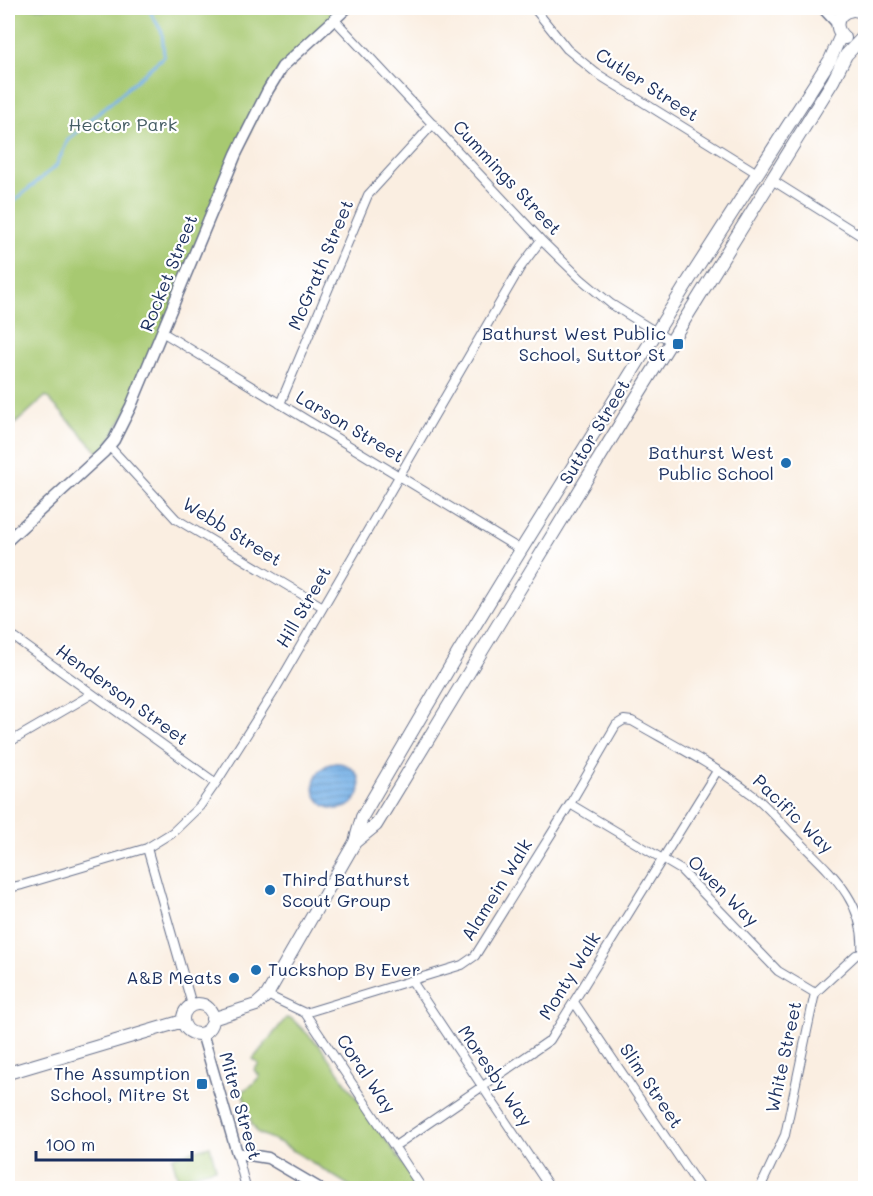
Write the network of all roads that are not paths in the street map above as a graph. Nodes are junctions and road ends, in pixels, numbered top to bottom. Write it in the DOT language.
graph roads {
  1 [pos="347,8"];
  2 [pos="534,8"];
  3 [pos="823,8"];
  4 [pos="860,11"];
  5 [pos="334,18"];
  6 [pos="838,19"];
  7 [pos="863,36"];
  8 [pos="433,124"];
  9 [pos="757,173"];
  10 [pos="772,180"];
  11 [pos="866,239"];
  12 [pos="541,240"];
  13 [pos="162,332"];
  14 [pos="657,332"];
  15 [pos="672,342"];
  16 [pos="280,404"];
  17 [pos="109,446"];
  18 [pos="400,477"];
  19 [pos="8,540"];
  20 [pos="521,550"];
  21 [pos="323,607"];
  22 [pos="8,633"];
  23 [pos="92,694"];
  24 [pos="624,720"];
  25 [pos="8,743"];
  26 [pos="717,771"];
  27 [pos="216,783"];
  28 [pos="570,804"];
  29 [pos="355,842"];
  30 [pos="147,848"];
  31 [pos="663,859"];
  32 [pos="8,888"];
  33 [pos="864,952"];
  34 [pos="412,981"];
  35 [pos="814,993"];
  36 [pos="267,995"];
  37 [pos="574,1002"];
  38 [pos="192,1005"];
  39 [pos="305,1013"];
  40 [pos="211,1015"];
  41 [pos="183,1022"];
  42 [pos="202,1033"];
  43 [pos="8,1073"];
  44 [pos="483,1086"];
  45 [pos="395,1146"];
  46 [pos="237,1153"];
  47 [pos="246,1188"];
  48 [pos="319,1188"];
  49 [pos="422,1188"];
  50 [pos="550,1188"];
  51 [pos="700,1188"];
  52 [pos="760,1188"];
  1 -- 5 [label="street, Rocket Street"];
  2 -- 9 [label="street, Cutler Street"];
  3 -- 6 [label="street"];
  4 -- 6 [label="main road"];
  5 -- 8 [label="street, Cummings Street"];
  5 -- 13 [label="street, Rocket Street"];
  6 -- 7 [label="main road"];
  6 -- 9 [label="main road, Suttor Street"];
  7 -- 10 [label="main road, Suttor Street"];
  8 -- 12 [label="street, Cummings Street"];
  8 -- 16 [label="street, McGrath Street"];
  9 -- 14 [label="main road, Suttor Street"];
  10 -- 11 [label="street"];
  10 -- 15 [label="main road, Suttor Street"];
  12 -- 14 [label="street, Cummings Street"];
  12 -- 18 [label="street, Hill Street"];
  13 -- 16 [label="street, Larson Street"];
  13 -- 17 [label="street, Rocket Street"];
  14 -- 15 [label="street, Cummings Street"];
  14 -- 20 [label="main road, Suttor Street"];
  15 -- 29 [label="main road, Suttor Street"];
  16 -- 18 [label="street, Larson Street"];
  17 -- 19 [label="street, Rocket Street"];
  17 -- 21 [label="street, Webb Street"];
  18 -- 20 [label="street, Larson Street"];
  18 -- 21 [label="street, Hill Street"];
  20 -- 29 [label="main road, Suttor Street"];
  21 -- 27 [label="street, Hill Street"];
  22 -- 23 [label="street, Henderson Street"];
  23 -- 25 [label="street"];
  23 -- 27 [label="street, Henderson Street"];
  24 -- 26 [label="street, Pacific Way"];
  24 -- 28 [label="street, Alamein Walk"];
  26 -- 31 [label="street, Monty Walk"];
  26 -- 33 [label="street, Pacific Way"];
  27 -- 30 [label="street, Hill Street"];
  28 -- 31 [label="street, Owen Way"];
  28 -- 34 [label="street, Alamein Walk"];
  29 -- 36 [label="main road, Suttor Street"];
  30 -- 32 [label="street, Hill Street"];
  30 -- 38 [label="street"];
  31 -- 35 [label="street, Owen Way"];
  31 -- 37 [label="street, Monty Walk"];
  33 -- 35 [label="street, White Street"];
  34 -- 39 [label="street, Alamein Walk"];
  34 -- 44 [label="street, Moresby Way"];
  35 -- 52 [label="street, White Street"];
  36 -- 39 [label="street"];
  36 -- 40 [label="main road"];
  37 -- 44 [label="street, Monty Walk"];
  37 -- 51 [label="street, Slim Street"];
  38 -- 40 [label="main road"];
  38 -- 41 [label="main road"];
  39 -- 45 [label="street, Coral Way"];
  40 -- 42 [label="main road"];
  41 -- 42 [label="main road"];
  41 -- 43 [label="main road"];
  42 -- 46 [label="street, Mitre Street"];
  44 -- 45 [label="street, Monty Walk"];
  44 -- 50 [label="street, Moresby Way"];
  45 -- 49 [label="street, Coral Way"];
  46 -- 47 [label="street, Mitre Street"];
  46 -- 48 [label="street"];
}
